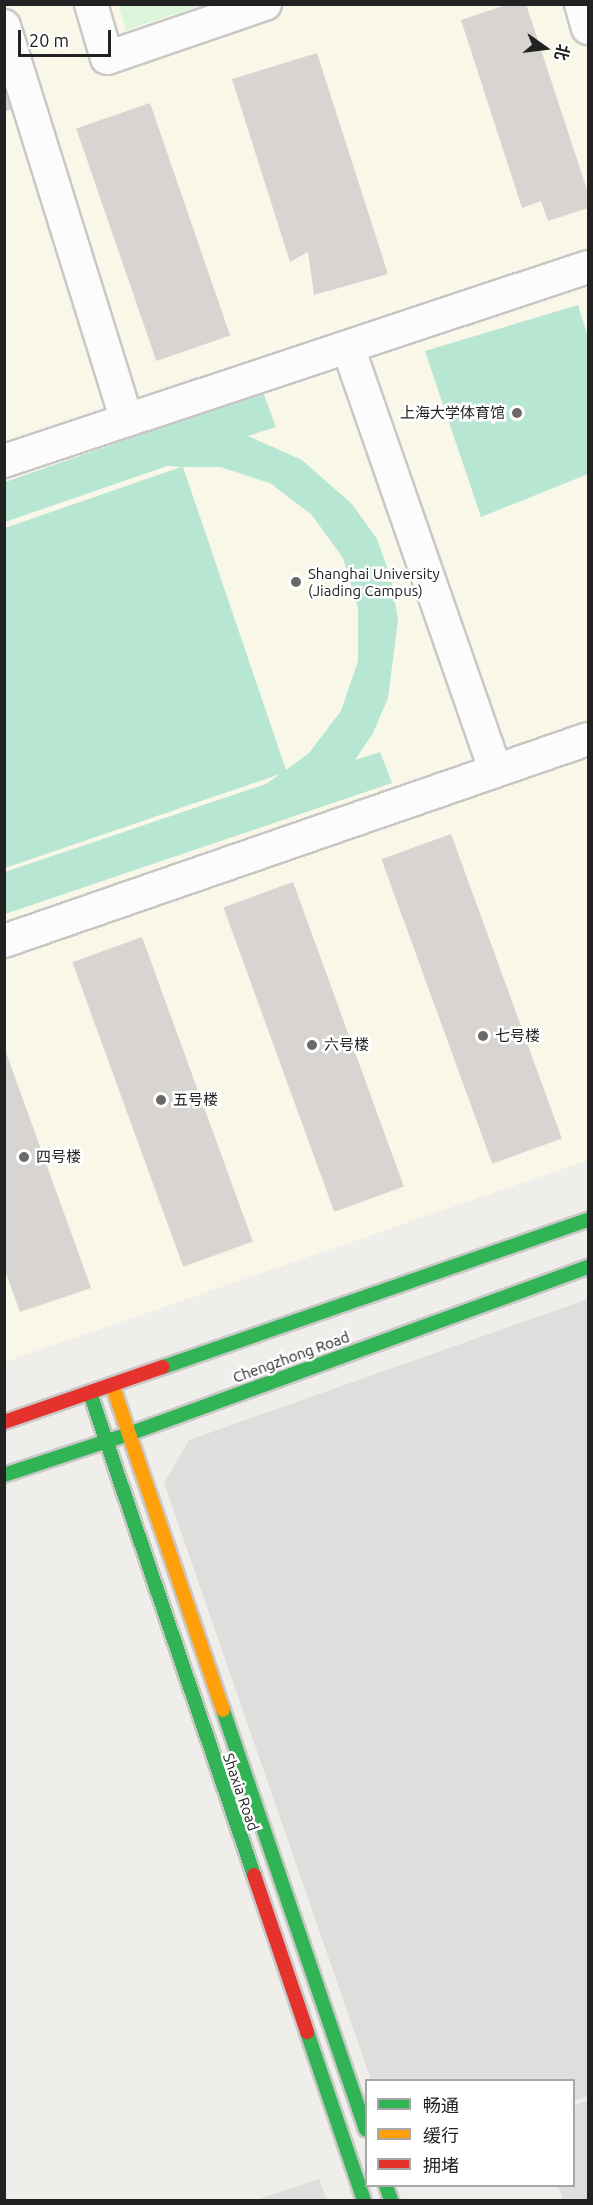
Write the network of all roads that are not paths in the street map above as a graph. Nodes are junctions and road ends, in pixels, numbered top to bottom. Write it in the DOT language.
graph roads {
  1 [pos="91,4"];
  2 [pos="265,4"];
  3 [pos="581,4"];
  4 [pos="4,26"];
  5 [pos="588,28"];
  6 [pos="588,267"];
  7 [pos="348,347"];
  8 [pos="127,420"];
  9 [pos="4,461"];
  10 [pos="588,739"];
  11 [pos="495,770"];
  12 [pos="4,941"];
  13 [pos="588,1220"];
  14 [pos="588,1267"];
  15 [pos="113,1387"];
  16 [pos="90,1393"];
  17 [pos="4,1422"];
  18 [pos="126,1435"];
  19 [pos="103,1441"];
  20 [pos="4,1475"];
  21 [pos="365,2126"];
  22 [pos="364,2200"];
  1 -- 2 [label="street"];
  3 -- 5 [label="street"];
  4 -- 8 [label="street"];
  6 -- 7 [label="street"];
  7 -- 8 [label="street"];
  7 -- 11 [label="street"];
  8 -- 9 [label="street"];
  10 -- 11 [label="street"];
  11 -- 12 [label="street"];
  13 -- 15 [label="street, Chengzhong Road"];
  14 -- 18 [label="street, Chengzhong Road"];
  15 -- 16 [label="street, Chengzhong Road"];
  15 -- 18 [label="street"];
  16 -- 17 [label="street, Chengzhong Road"];
  16 -- 19 [label="street, Shaxia Road"];
  18 -- 19 [label="street, Chengzhong Road"];
  18 -- 21 [label="street"];
  19 -- 20 [label="street, Chengzhong Road"];
  19 -- 22 [label="street, Shaxia Road"];
}
